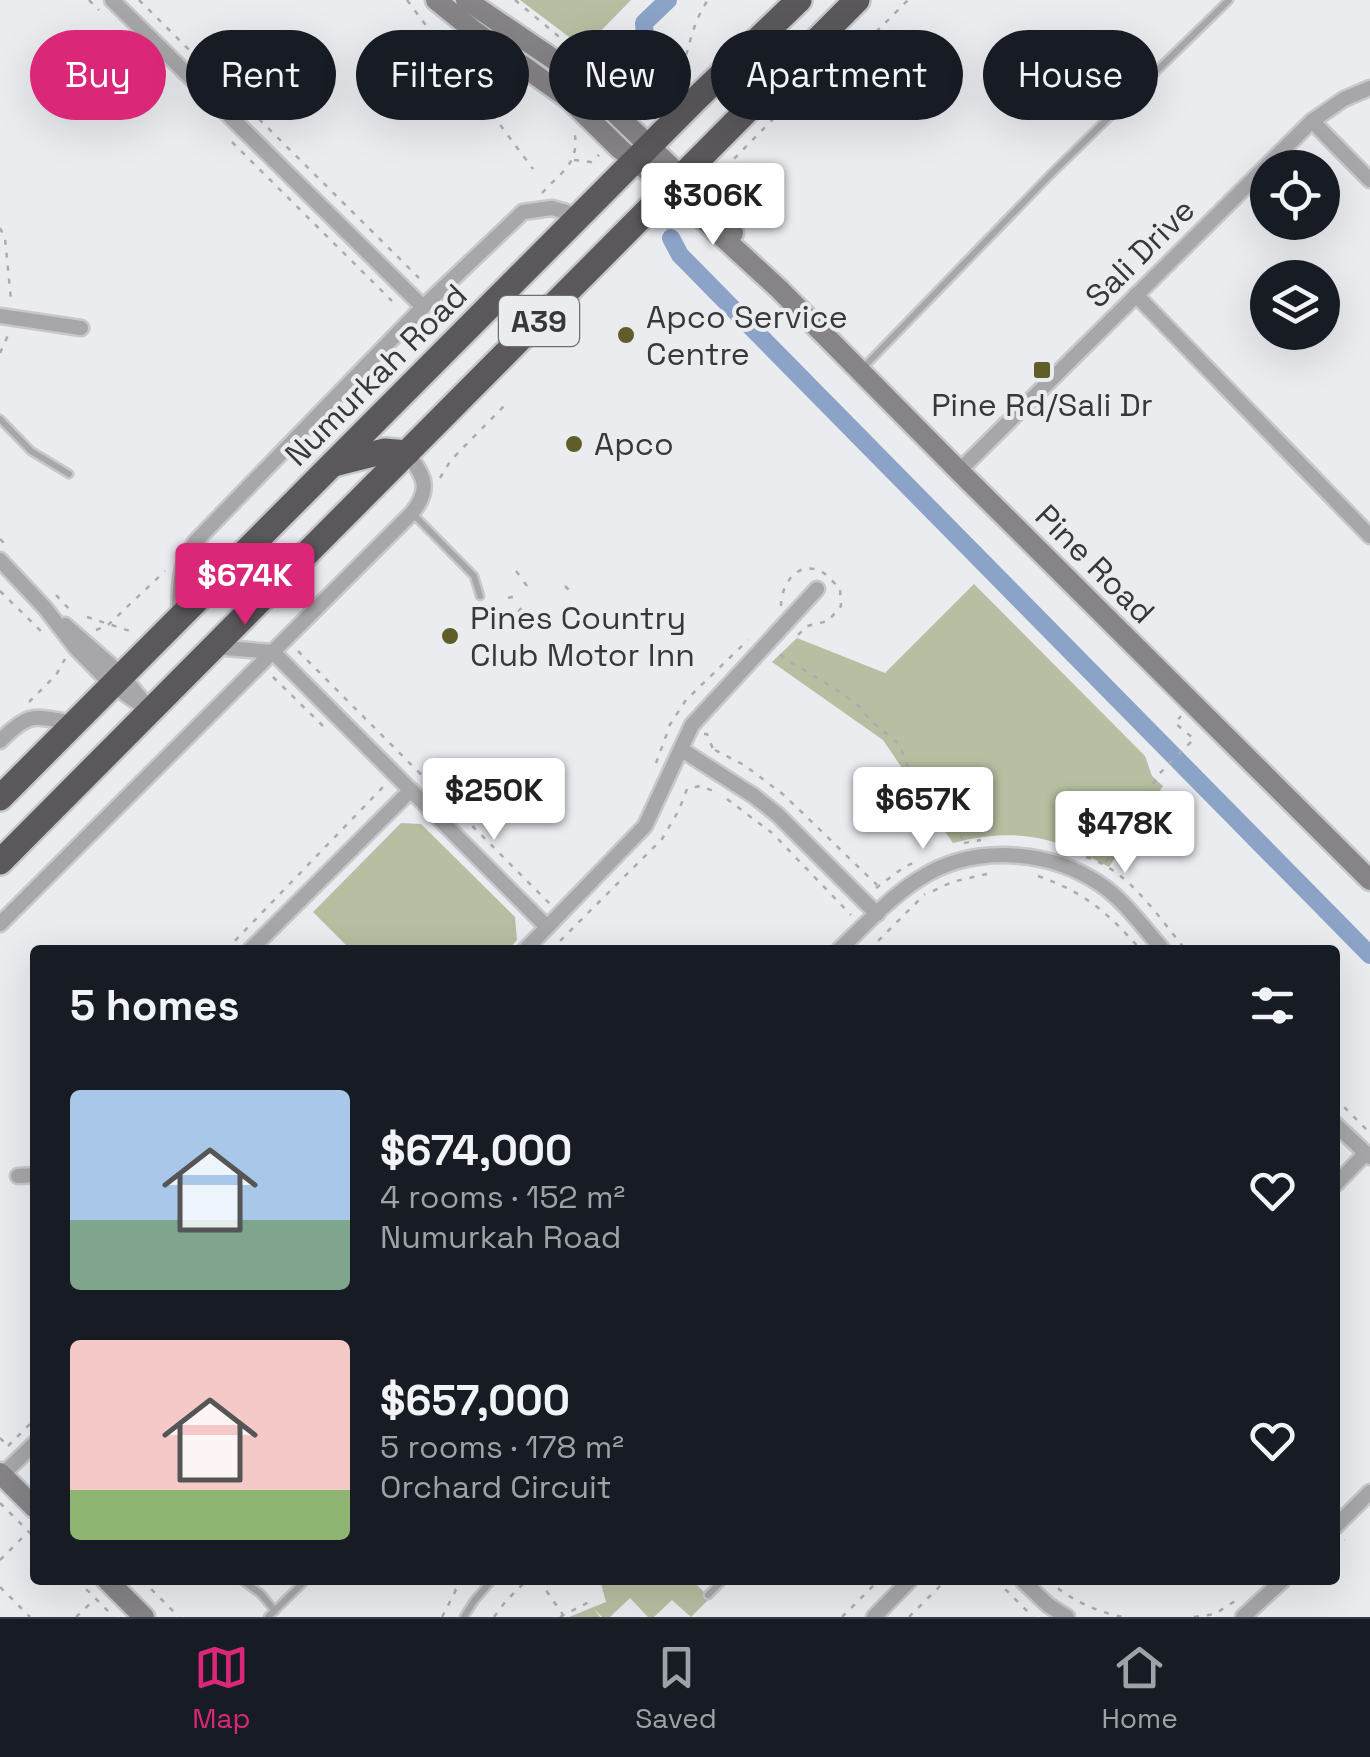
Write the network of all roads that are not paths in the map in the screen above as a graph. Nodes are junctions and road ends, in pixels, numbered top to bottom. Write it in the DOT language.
graph roads {
  1 [pos="112,0"];
  2 [pos="436,0"];
  3 [pos="466,0"];
  4 [pos="799,0"];
  5 [pos="856,0"];
  6 [pos="1229,0"];
  7 [pos="549,56"];
  8 [pos="549,85"];
  9 [pos="1370,88"];
  10 [pos="590,120"];
  11 [pos="622,120"];
  12 [pos="1312,121"];
  13 [pos="642,154"];
  14 [pos="1370,180"];
  15 [pos="675,182"];
  16 [pos="580,216"];
  17 [pos="1136,295"];
  18 [pos="424,307"];
  19 [pos="5,317"];
  20 [pos="81,328"];
  21 [pos="860,370"];
  22 [pos="0,419"];
  23 [pos="407,453"];
  24 [pos="333,464"];
  25 [pos="959,471"];
  26 [pos="69,474"];
  27 [pos="412,513"];
  28 [pos="1370,536"];
  29 [pos="0,560"];
  30 [pos="817,589"];
  31 [pos="480,596"];
  32 [pos="179,618"];
  33 [pos="213,647"];
  34 [pos="273,652"];
  35 [pos="117,680"];
  36 [pos="150,711"];
  37 [pos="75,722"];
  38 [pos="0,740"];
  39 [pos="682,750"];
  40 [pos="411,790"];
  41 [pos="0,798"];
  42 [pos="0,862"];
  43 [pos="1370,880"];
  44 [pos="877,914"];
  45 [pos="542,922"];
  46 [pos="0,924"];
  47 [pos="255,945"];
  48 [pos="527,945"];
  49 [pos="844,945"];
  50 [pos="1159,945"];
  51 [pos="1340,1129"];
  52 [pos="1368,1155"];
  53 [pos="30,1175"];
  54 [pos="18,1176"];
  55 [pos="1340,1180"];
  56 [pos="30,1449"];
  57 [pos="1,1475"];
  58 [pos="1370,1492"];
  59 [pos="30,1503"];
  60 [pos="1340,1523"];
  61 [pos="112,1585"];
  62 [pos="249,1585"];
  63 [pos="301,1585"];
  64 [pos="488,1585"];
  65 [pos="718,1585"];
  66 [pos="905,1585"];
  67 [pos="1027,1585"];
  68 [pos="1278,1585"];
  69 [pos="708,1596"];
  70 [pos="272,1614"];
  71 [pos="144,1617"];
  72 [pos="464,1617"];
  73 [pos="874,1617"];
  74 [pos="1067,1617"];
  75 [pos="1243,1617"];
  1 -- 18 [label="street"];
  2 -- 8 [label="street"];
  3 -- 7 [label="street"];
  4 -- 13 [label="highway, Numurkah Road / A39"];
  5 -- 15 [label="highway, A39"];
  6 -- 21 [label="lane"];
  9 -- 12 [label="street, Sali Drive"];
  10 -- 13 [label="street"];
  11 -- 13 [label="street"];
  12 -- 14 [label="street"];
  12 -- 17 [label="street, Sali Drive"];
  13 -- 15 [label="street, Pine Road"];
  13 -- 16 [label="highway, Numurkah Road / A39"];
  15 -- 21 [label="street, Pine Road"];
  15 -- 23 [label="highway, A39"];
  16 -- 18 [label="street"];
  16 -- 24 [label="highway, Numurkah Road / A39"];
  17 -- 25 [label="street, Sali Drive"];
  17 -- 28 [label="street"];
  18 -- 32 [label="street"];
  19 -- 20 [label="street"];
  21 -- 25 [label="street, Pine Road"];
  22 -- 26 [label="lane"];
  23 -- 24 [label="highway"];
  23 -- 27 [label="street"];
  23 -- 33 [label="highway, A39"];
  24 -- 32 [label="highway, Numurkah Road / A39"];
  25 -- 43 [label="street, Pine Road"];
  27 -- 31 [label="lane"];
  27 -- 34 [label="street"];
  29 -- 35 [label="street"];
  30 -- 39 [label="street"];
  32 -- 35 [label="highway, Numurkah Road / A39"];
  33 -- 34 [label="street"];
  33 -- 36 [label="highway, A39"];
  34 -- 40 [label="street"];
  34 -- 46 [label="street"];
  35 -- 36 [label="street"];
  35 -- 37 [label="highway, Numurkah Road / A39"];
  36 -- 42 [label="highway, A39"];
  37 -- 38 [label="street"];
  37 -- 41 [label="highway, Numurkah Road / A39"];
  39 -- 44 [label="street"];
  39 -- 45 [label="street"];
  40 -- 45 [label="street"];
  40 -- 47 [label="street"];
  44 -- 49 [label="street"];
  44 -- 50 [label="street"];
  45 -- 48 [label="street"];
  51 -- 52 [label="street"];
  52 -- 55 [label="street"];
  53 -- 54 [label="street"];
  56 -- 57 [label="street"];
  57 -- 59 [label="street"];
  58 -- 60 [label="street"];
  61 -- 71 [label="street"];
  62 -- 70 [label="lane"];
  63 -- 70 [label="lane"];
  64 -- 72 [label="lane"];
  65 -- 69 [label="lane"];
  66 -- 73 [label="street"];
  67 -- 74 [label="street"];
  68 -- 75 [label="street"];
}
